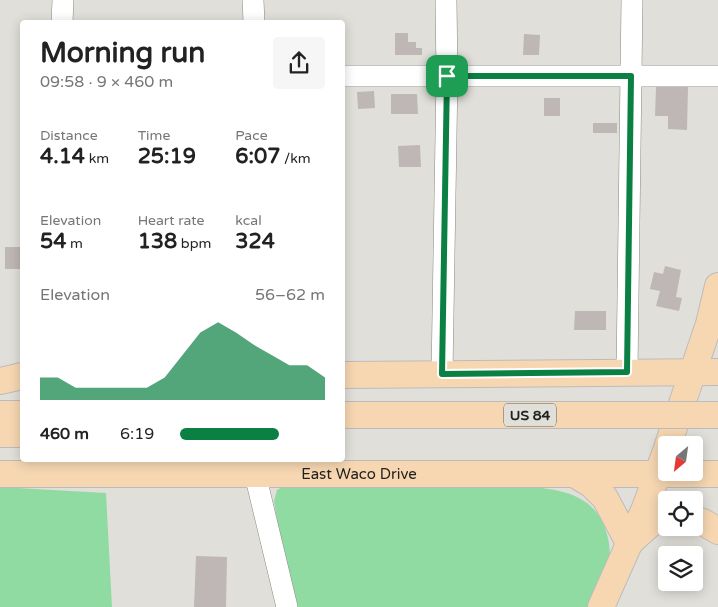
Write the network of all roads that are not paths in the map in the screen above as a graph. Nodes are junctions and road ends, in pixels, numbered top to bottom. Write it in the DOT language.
graph roads {
  1 [pos="63,0"];
  2 [pos="254,0"];
  3 [pos="446,0"];
  4 [pos="632,0"];
  5 [pos="62,20"];
  6 [pos="254,20"];
  7 [pos="345,76"];
  8 [pos="447,76"];
  9 [pos="631,76"];
  10 [pos="718,76"];
  11 [pos="718,286"];
  12 [pos="627,372"];
  13 [pos="705,372"];
  14 [pos="0,374"];
  15 [pos="442,374"];
  16 [pos="20,375"];
  17 [pos="345,375"];
  18 [pos="20,376"];
  19 [pos="0,381"];
  20 [pos="0,414"];
  21 [pos="20,414"];
  22 [pos="345,415"];
  23 [pos="718,415"];
  24 [pos="718,433"];
  25 [pos="0,434"];
  26 [pos="20,434"];
  27 [pos="345,434"];
  28 [pos="673,436"];
  29 [pos="658,464"];
  30 [pos="255,467"];
  31 [pos="703,471"];
  32 [pos="0,474"];
  33 [pos="574,474"];
  34 [pos="718,474"];
  35 [pos="658,475"];
  36 [pos="658,520"];
  37 [pos="703,522"];
  38 [pos="718,531"];
  39 [pos="629,543"];
  40 [pos="287,607"];
  41 [pos="601,607"];
  1 -- 5 [label="street"];
  2 -- 6 [label="street"];
  3 -- 8 [label="street"];
  4 -- 9 [label="street"];
  7 -- 8 [label="street"];
  8 -- 9 [label="street"];
  8 -- 15 [label="street"];
  9 -- 10 [label="street"];
  9 -- 12 [label="street"];
  11 -- 13 [label="main road"];
  12 -- 13 [label="main road"];
  12 -- 15 [label="main road"];
  13 -- 28 [label="main road"];
  14 -- 16 [label="main road"];
  15 -- 17 [label="main road"];
  18 -- 19 [label="main road"];
  20 -- 21 [label="main road"];
  22 -- 23 [label="main road, US 84, bridge"];
  24 -- 27 [label="main road, US 84"];
  25 -- 26 [label="main road"];
  29 -- 33 [label="main road, East Waco Drive"];
  30 -- 32 [label="main road, East Waco Drive"];
  30 -- 33 [label="main road, East Waco Drive"];
  30 -- 40 [label="street"];
  31 -- 34 [label="main road, East Waco Drive"];
  33 -- 39 [label="main road"];
  35 -- 39 [label="main road"];
  36 -- 39 [label="main road"];
  37 -- 38 [label="main road"];
  39 -- 41 [label="main road"];
}
